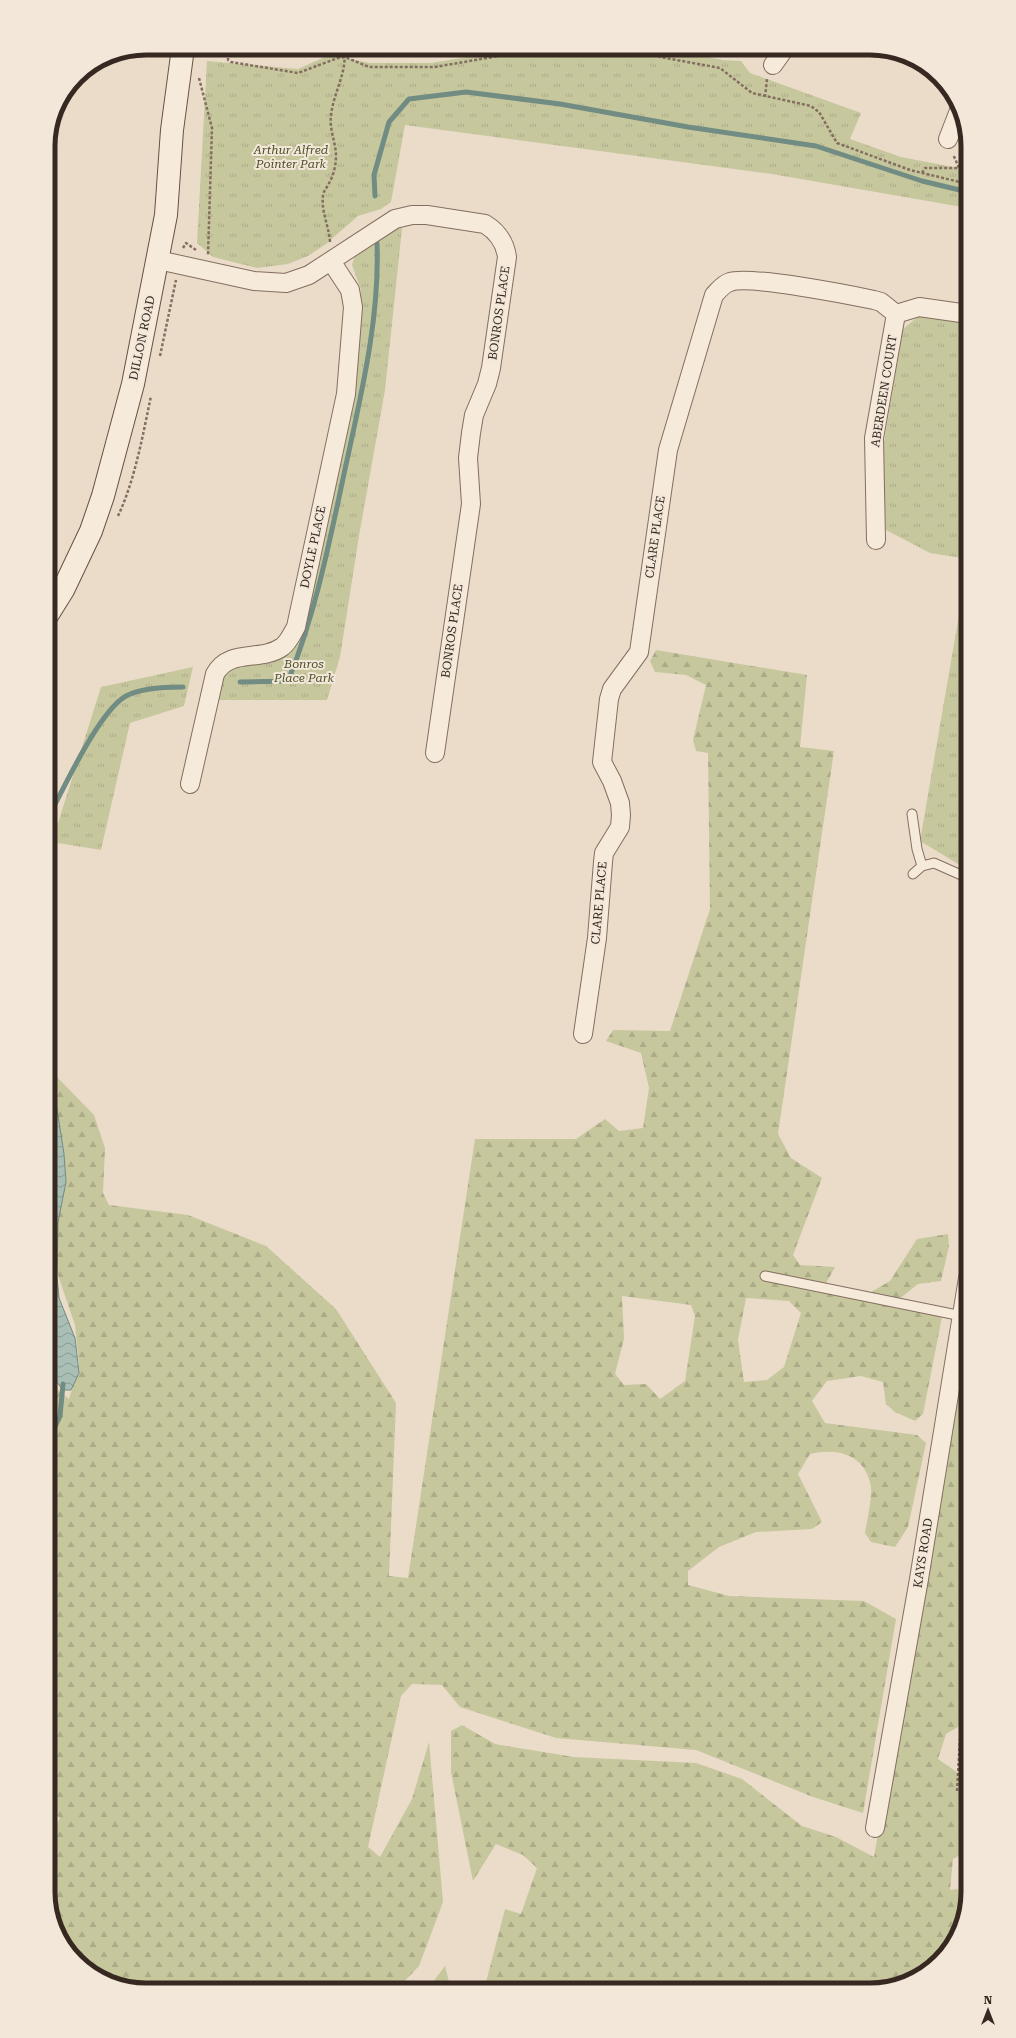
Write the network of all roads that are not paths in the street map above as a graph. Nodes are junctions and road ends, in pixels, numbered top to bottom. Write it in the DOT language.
graph roads {
  1 [pos="182,55"];
  2 [pos="780,55"];
  3 [pos="773,65"];
  4 [pos="956,117"];
  5 [pos="948,139"];
  6 [pos="158,260"];
  7 [pos="331,261"];
  8 [pos="961,313"];
  9 [pos="896,314"];
  10 [pos="876,540"];
  11 [pos="55,603"];
  12 [pos="435,753"];
  13 [pos="190,784"];
  14 [pos="912,814"];
  15 [pos="922,866"];
  16 [pos="913,874"];
  17 [pos="961,875"];
  18 [pos="583,1034"];
  19 [pos="765,1276"];
  20 [pos="961,1316"];
  21 [pos="961,1322"];
  22 [pos="875,1828"];
  1 -- 6 [label="main road, DILLON ROAD"];
  2 -- 3 [label="street"];
  4 -- 5 [label="street"];
  6 -- 7 [label="street, BONROS PLACE"];
  6 -- 11 [label="main road, DILLON ROAD"];
  7 -- 12 [label="street, BONROS PLACE"];
  7 -- 13 [label="street, DOYLE PLACE"];
  8 -- 9 [label="street"];
  9 -- 10 [label="street, ABERDEEN COURT"];
  9 -- 18 [label="street, CLARE PLACE"];
  14 -- 15 [label="lane"];
  15 -- 16 [label="lane"];
  15 -- 17 [label="lane"];
  19 -- 20 [label="lane"];
  21 -- 22 [label="street, KAYS ROAD"];
}
